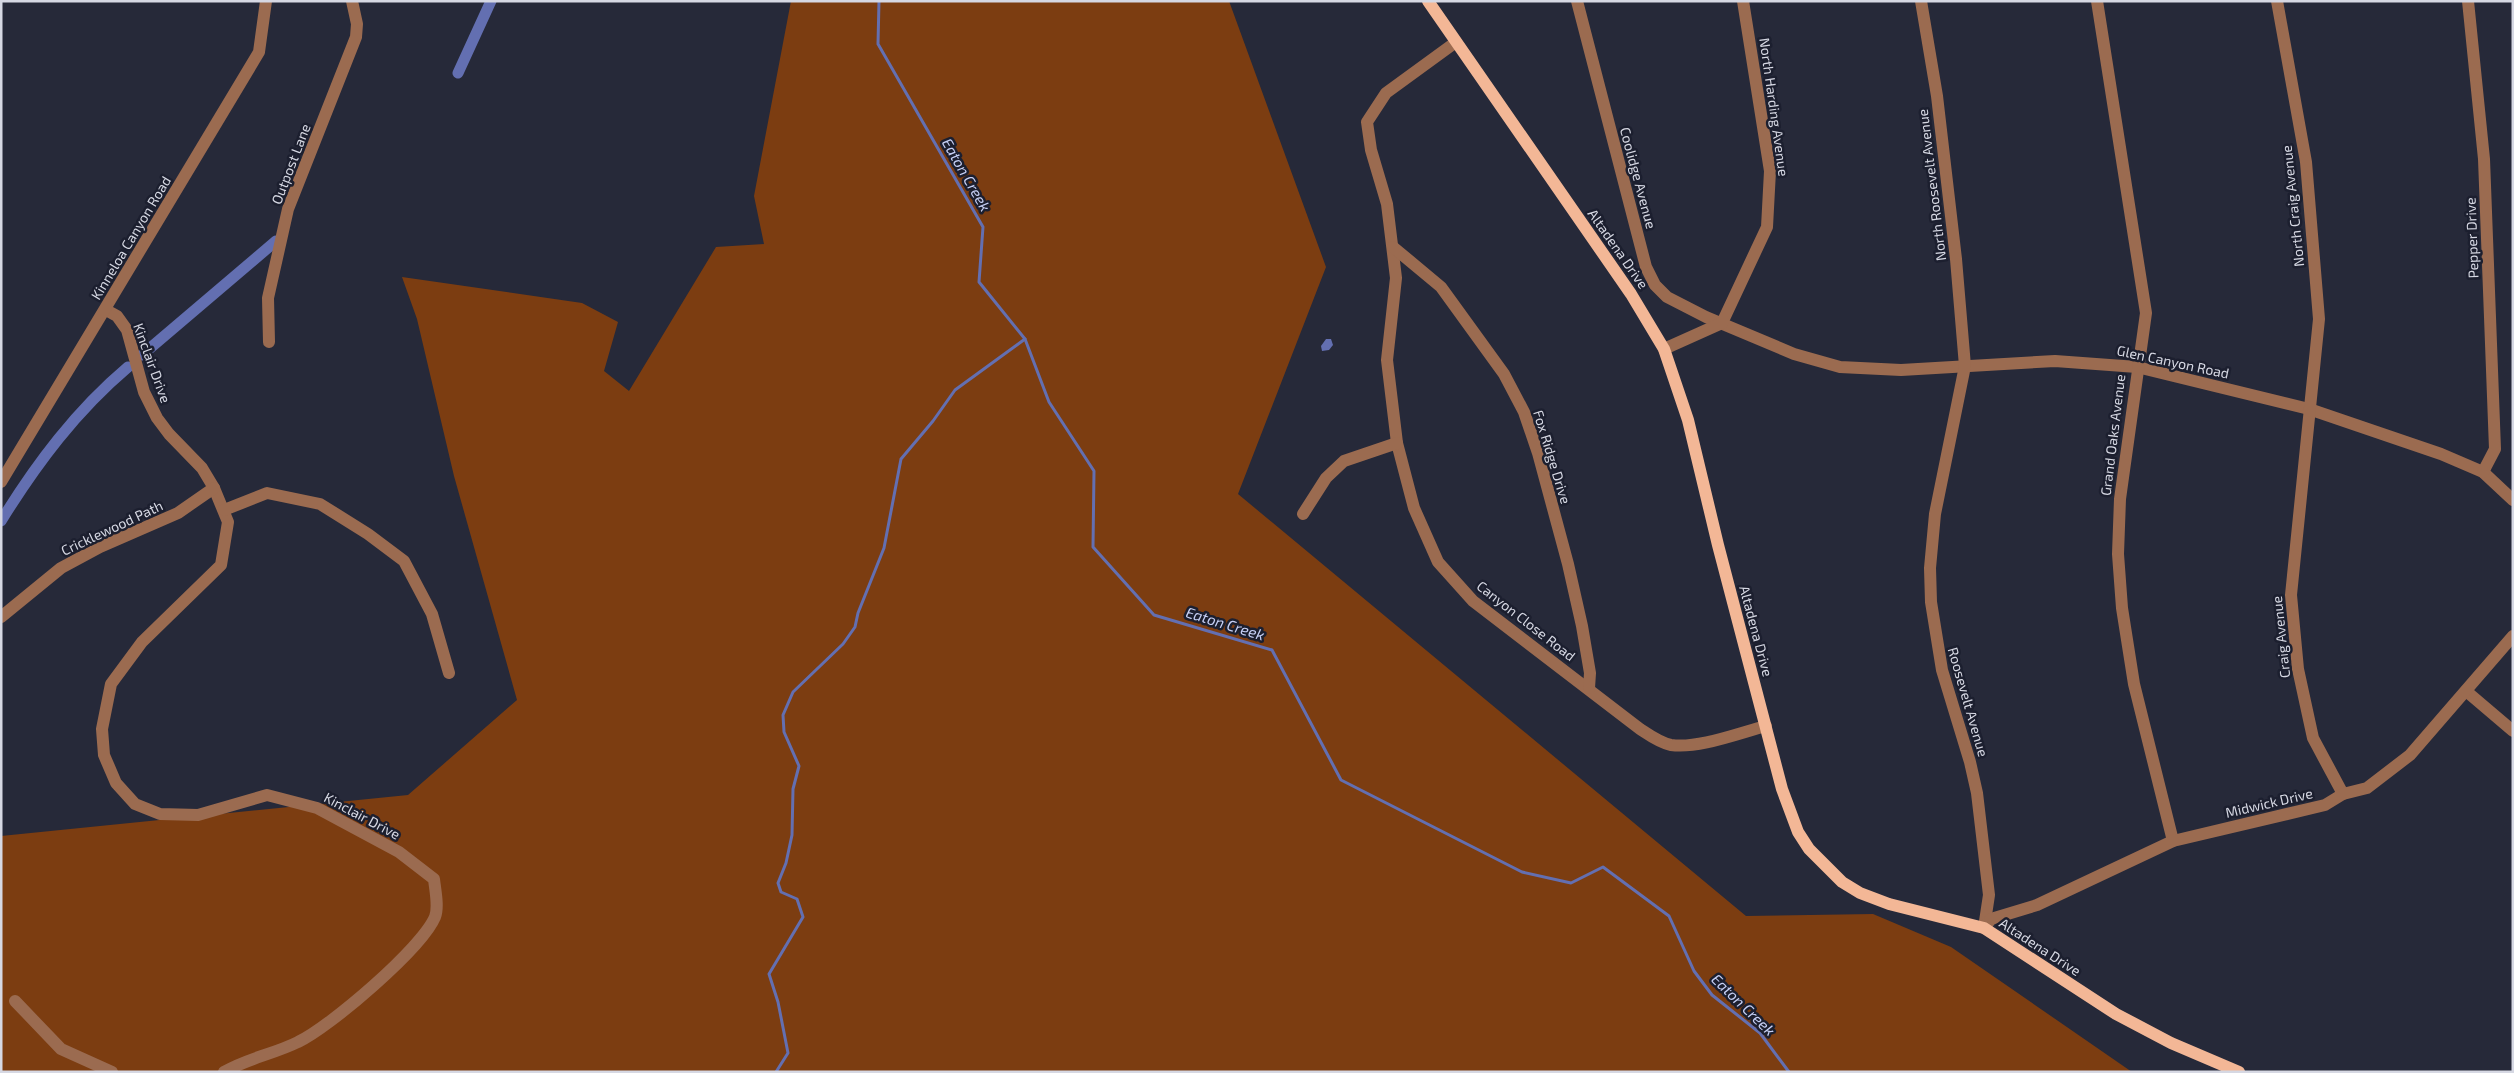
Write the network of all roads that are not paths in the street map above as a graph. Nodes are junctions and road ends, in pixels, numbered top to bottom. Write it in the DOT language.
graph roads {
  1 [pos="266,1"];
  2 [pos="352,1"];
  3 [pos="1428,1"];
  4 [pos="1577,1"];
  5 [pos="1743,1"];
  6 [pos="1921,1"];
  7 [pos="2097,1"];
  8 [pos="2277,1"];
  9 [pos="2468,1"];
  10 [pos="1456,42"];
  11 [pos="1393,247"];
  12 [pos="106,310"];
  13 [pos="1722,323"];
  14 [pos="269,342"];
  15 [pos="1664,349"];
  16 [pos="1965,366"];
  17 [pos="2137,367"];
  18 [pos="2309,409"];
  19 [pos="1397,443"];
  20 [pos="2483,472"];
  21 [pos="1,482"];
  22 [pos="214,488"];
  23 [pos="2513,500"];
  24 [pos="224,510"];
  25 [pos="1303,514"];
  26 [pos="1,617"];
  27 [pos="2513,636"];
  28 [pos="449,673"];
  29 [pos="1588,688"];
  30 [pos="2466,691"];
  31 [pos="1766,726"];
  32 [pos="2513,731"];
  33 [pos="2343,794"];
  34 [pos="2173,841"];
  35 [pos="1984,928"];
  36 [pos="16,1001"];
  37 [pos="112,1072"];
  38 [pos="224,1072"];
  39 [pos="2239,1072"];
  1 -- 12 [label="street, Kinneloa Canyon Road"];
  2 -- 14 [label="street, Outpost Lane"];
  3 -- 10 [label="main road, Altadena Drive"];
  4 -- 13 [label="street, Coolidge Avenue"];
  5 -- 13 [label="street, North Harding Avenue"];
  6 -- 16 [label="street, North Roosevelt Avenue"];
  7 -- 17 [label="street, Grand Oaks Avenue"];
  8 -- 18 [label="street, North Craig Avenue"];
  9 -- 20 [label="street, Pepper Drive"];
  10 -- 11 [label="street, Canyon Close Road"];
  10 -- 15 [label="main road, Altadena Drive"];
  11 -- 19 [label="street, Canyon Close Road"];
  11 -- 29 [label="street, Fox Ridge Drive"];
  12 -- 21 [label="street, Kinneloa Canyon Road"];
  12 -- 22 [label="street, Kinclair Drive"];
  13 -- 15 [label="street"];
  13 -- 16 [label="street, Glen Canyon Road"];
  15 -- 31 [label="main road, Altadena Drive"];
  16 -- 17 [label="street, Glen Canyon Road"];
  16 -- 35 [label="street, Roosevelt Avenue"];
  17 -- 18 [label="street, Glen Canyon Road"];
  17 -- 34 [label="street, Grand Oaks Avenue"];
  18 -- 20 [label="street, Glen Canyon Road"];
  18 -- 33 [label="street, Craig Avenue"];
  19 -- 25 [label="street"];
  19 -- 29 [label="street, Canyon Close Road"];
  20 -- 23 [label="street, Glen Canyon Road"];
  22 -- 24 [label="street, Kinclair Drive"];
  22 -- 26 [label="street, Cricklewood Path"];
  24 -- 28 [label="street"];
  24 -- 38 [label="street, Kinclair Drive"];
  27 -- 30 [label="street, Midwick Drive"];
  29 -- 31 [label="street, Canyon Close Road"];
  30 -- 32 [label="street"];
  30 -- 33 [label="street, Midwick Drive"];
  31 -- 35 [label="main road, Altadena Drive"];
  33 -- 34 [label="street, Midwick Drive"];
  34 -- 35 [label="street, Midwick Drive"];
  35 -- 39 [label="main road, Altadena Drive"];
  36 -- 37 [label="street"];
}
